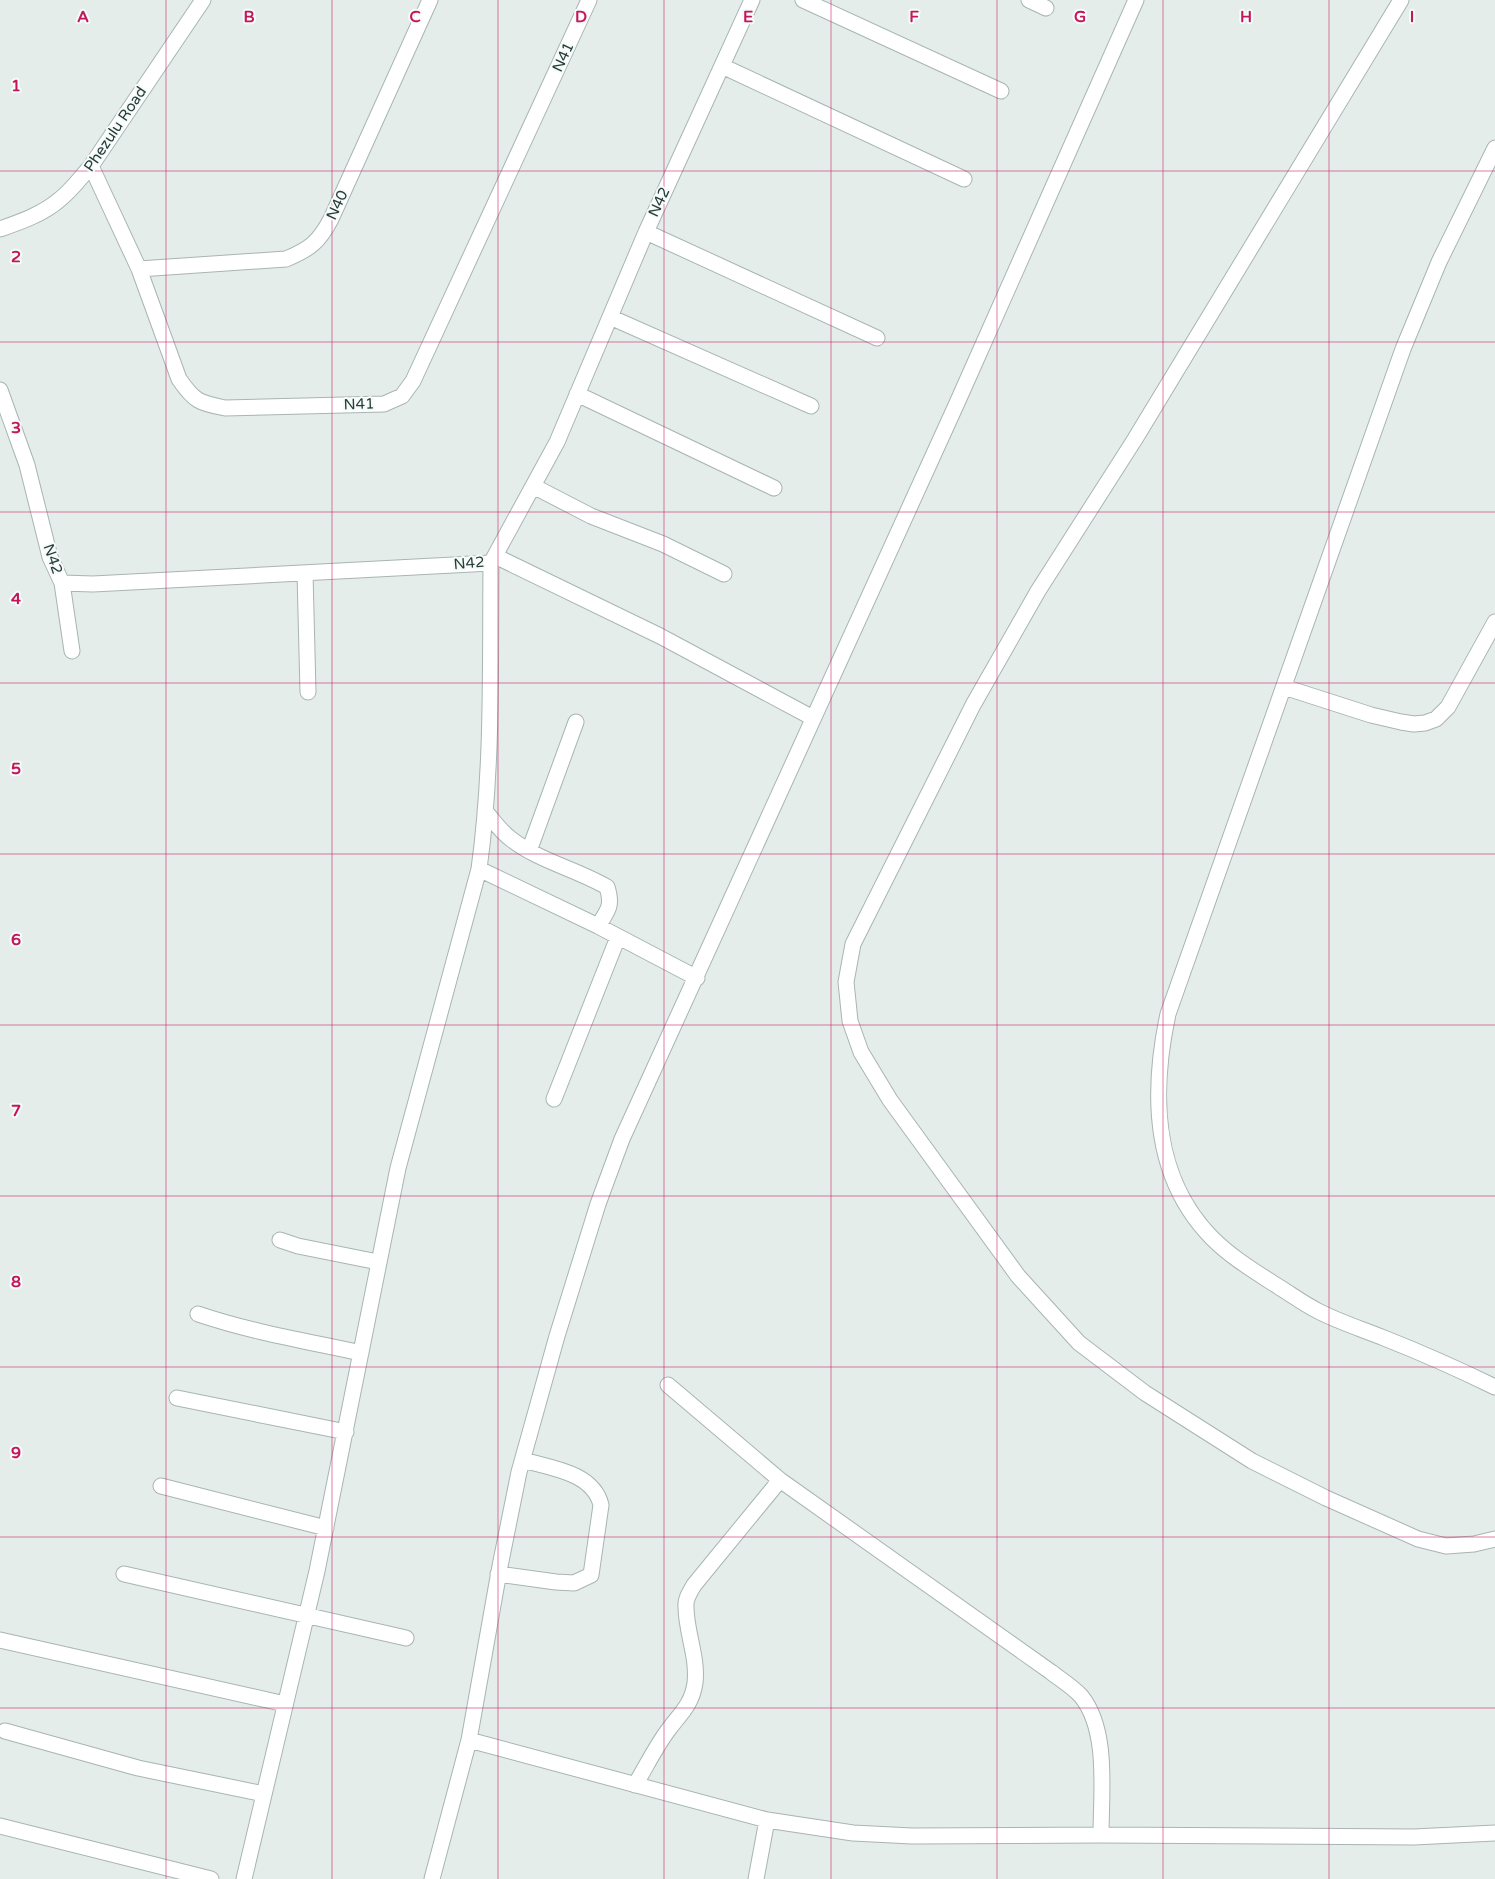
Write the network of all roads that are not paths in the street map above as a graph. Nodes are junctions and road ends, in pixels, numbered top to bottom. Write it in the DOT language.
graph roads {
  1 [pos="204,0"];
  2 [pos="430,0"];
  3 [pos="589,0"];
  4 [pos="752,0"];
  5 [pos="803,0"];
  6 [pos="1029,0"];
  7 [pos="1136,0"];
  8 [pos="1401,0"];
  9 [pos="1046,8"];
  10 [pos="722,66"];
  11 [pos="1001,91"];
  12 [pos="1495,148"];
  13 [pos="91,166"];
  14 [pos="964,179"];
  15 [pos="0,229"];
  16 [pos="646,232"];
  17 [pos="139,269"];
  18 [pos="610,317"];
  19 [pos="876,338"];
  20 [pos="0,390"];
  21 [pos="577,394"];
  22 [pos="3,406"];
  23 [pos="810,406"];
  24 [pos="533,486"];
  25 [pos="774,488"];
  26 [pos="493,560"];
  27 [pos="305,573"];
  28 [pos="724,574"];
  29 [pos="62,583"];
  30 [pos="1495,622"];
  31 [pos="72,651"];
  32 [pos="1284,687"];
  33 [pos="308,692"];
  34 [pos="813,718"];
  35 [pos="576,722"];
  36 [pos="485,811"];
  37 [pos="529,851"];
  38 [pos="479,869"];
  39 [pos="598,926"];
  40 [pos="618,937"];
  41 [pos="697,978"];
  42 [pos="554,1099"];
  43 [pos="280,1240"];
  44 [pos="378,1262"];
  45 [pos="198,1314"];
  46 [pos="361,1353"];
  47 [pos="668,1385"];
  48 [pos="1495,1387"];
  49 [pos="177,1398"];
  50 [pos="346,1432"];
  51 [pos="523,1460"];
  52 [pos="780,1480"];
  53 [pos="161,1486"];
  54 [pos="326,1528"];
  55 [pos="1495,1539"];
  56 [pos="124,1574"];
  57 [pos="498,1574"];
  58 [pos="306,1616"];
  59 [pos="406,1638"];
  60 [pos="0,1640"];
  61 [pos="285,1704"];
  62 [pos="4,1731"];
  63 [pos="469,1740"];
  64 [pos="635,1785"];
  65 [pos="264,1794"];
  66 [pos="767,1820"];
  67 [pos="0,1826"];
  68 [pos="1495,1833"];
  69 [pos="1101,1835"];
  70 [pos="211,1879"];
  71 [pos="244,1879"];
  72 [pos="432,1879"];
  73 [pos="756,1879"];
  1 -- 13 [label="street, Phezulu Road"];
  2 -- 17 [label="street, N40"];
  3 -- 17 [label="street, N41"];
  4 -- 10 [label="street, N42"];
  5 -- 11 [label="street"];
  6 -- 9 [label="street"];
  7 -- 34 [label="street"];
  8 -- 55 [label="street"];
  10 -- 14 [label="street"];
  10 -- 16 [label="street, N42"];
  12 -- 32 [label="street"];
  13 -- 15 [label="street, Phezulu Road"];
  13 -- 17 [label="street, N41"];
  16 -- 18 [label="street, N42"];
  16 -- 19 [label="street"];
  18 -- 21 [label="street, N42"];
  18 -- 23 [label="street"];
  20 -- 22 [label="street, N42"];
  21 -- 24 [label="street, N42"];
  21 -- 25 [label="street"];
  22 -- 29 [label="street, N42"];
  24 -- 26 [label="street, N42"];
  24 -- 28 [label="street"];
  26 -- 27 [label="street, N42"];
  26 -- 34 [label="street"];
  26 -- 36 [label="street"];
  27 -- 29 [label="street, N42"];
  27 -- 33 [label="street"];
  29 -- 31 [label="street"];
  30 -- 32 [label="street"];
  32 -- 48 [label="street"];
  34 -- 41 [label="street"];
  35 -- 37 [label="street"];
  36 -- 37 [label="street"];
  36 -- 38 [label="street"];
  37 -- 39 [label="street"];
  38 -- 39 [label="street"];
  38 -- 44 [label="street"];
  39 -- 40 [label="street"];
  40 -- 41 [label="street"];
  40 -- 42 [label="street"];
  41 -- 51 [label="street"];
  43 -- 44 [label="street"];
  44 -- 46 [label="street"];
  45 -- 46 [label="street"];
  46 -- 50 [label="street"];
  47 -- 52 [label="street"];
  49 -- 50 [label="street"];
  50 -- 54 [label="street"];
  51 -- 57 [label="street"];
  51 -- 57 [label="street"];
  52 -- 64 [label="street"];
  52 -- 69 [label="street"];
  53 -- 54 [label="street"];
  54 -- 58 [label="street"];
  56 -- 58 [label="street"];
  57 -- 63 [label="street"];
  58 -- 59 [label="street"];
  58 -- 61 [label="street"];
  60 -- 61 [label="street"];
  61 -- 65 [label="street"];
  62 -- 65 [label="street"];
  63 -- 64 [label="street"];
  63 -- 72 [label="street"];
  64 -- 66 [label="street"];
  65 -- 71 [label="street"];
  66 -- 69 [label="street"];
  66 -- 73 [label="street"];
  67 -- 70 [label="street"];
  68 -- 69 [label="street"];
}
